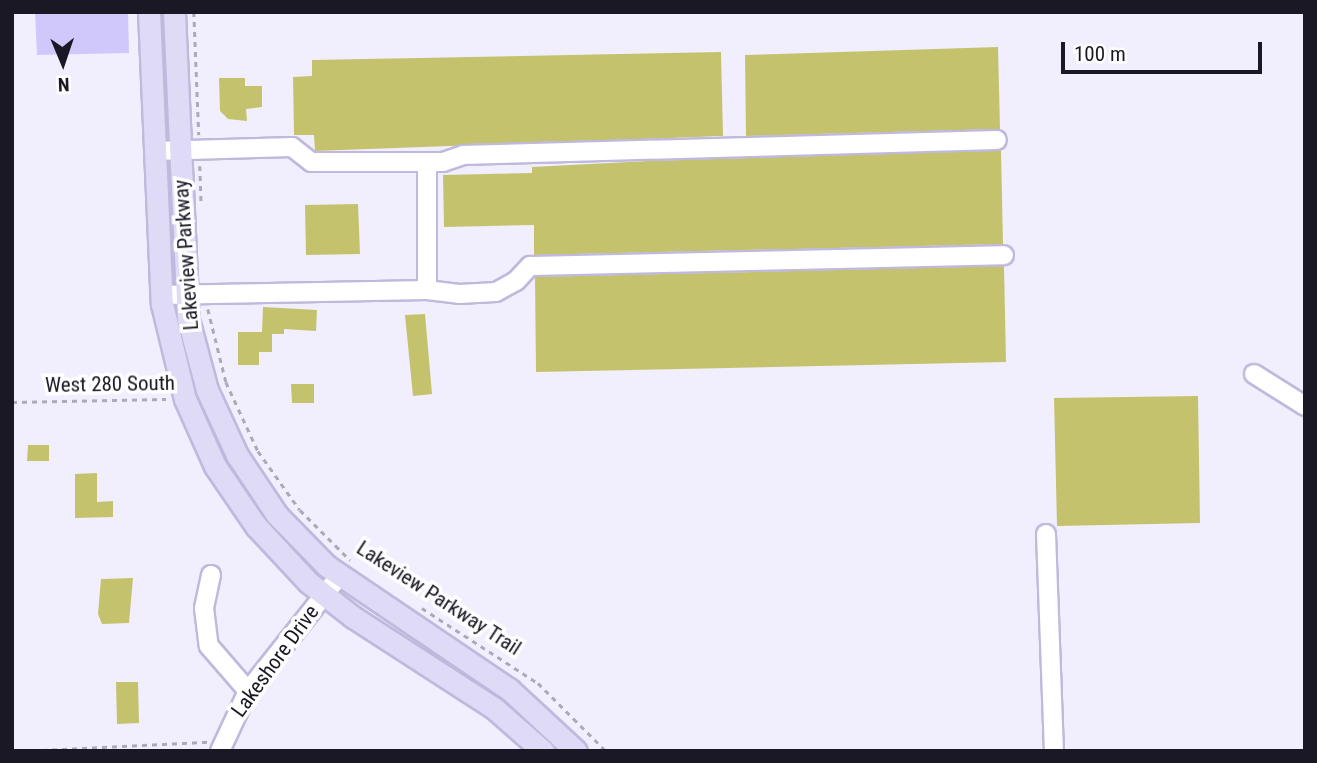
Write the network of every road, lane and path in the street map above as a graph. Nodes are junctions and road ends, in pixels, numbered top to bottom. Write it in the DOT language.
graph roads {
  1 [pos="149,12"];
  2 [pos="174,12"];
  3 [pos="194,12"];
  4 [pos="997,140"];
  5 [pos="189,150"];
  6 [pos="154,151"];
  7 [pos="427,162"];
  8 [pos="201,208"];
  9 [pos="1004,256"];
  10 [pos="427,290"];
  11 [pos="196,294"];
  12 [pos="161,295"];
  13 [pos="1254,374"];
  14 [pos="185,399"];
  15 [pos="12,402"];
  16 [pos="1305,406"];
  17 [pos="1046,534"];
  18 [pos="346,569"];
  19 [pos="211,575"];
  20 [pos="324,595"];
  21 [pos="415,604"];
  22 [pos="248,691"];
  23 [pos="221,746"];
  24 [pos="23,751"];
  25 [pos="543,751"];
  26 [pos="576,751"];
  27 [pos="606,751"];
  28 [pos="1054,751"];
  1 -- 6 [label="main road, Lakeview Parkway"];
  2 -- 5 [label="main road, Lakeview Parkway"];
  3 -- 5 [label="path"];
  4 -- 7 [label="street"];
  5 -- 6 [label="street"];
  5 -- 7 [label="street"];
  5 -- 8 [label="path"];
  5 -- 11 [label="main road, Lakeview Parkway"];
  6 -- 12 [label="main road, Lakeview Parkway"];
  7 -- 10 [label="street"];
  9 -- 10 [label="street"];
  10 -- 11 [label="street"];
  11 -- 12 [label="street"];
  11 -- 18 [label="path, Lakeview Parkway Trail"];
  11 -- 18 [label="main road, Lakeview Parkway"];
  12 -- 14 [label="main road, Lakeview Parkway"];
  13 -- 16 [label="street"];
  14 -- 15 [label="path, West 280 South"];
  14 -- 20 [label="main road, Lakeview Parkway"];
  17 -- 28 [label="street"];
  18 -- 20 [label="street, Lakeshore Drive"];
  18 -- 26 [label="main road, Lakeview Parkway"];
  19 -- 22 [label="street"];
  20 -- 22 [label="street, Lakeshore Drive"];
  20 -- 25 [label="main road, Lakeview Parkway"];
  21 -- 27 [label="path, Lakeview Parkway Trail"];
  22 -- 23 [label="street, Lakeshore Drive"];
  23 -- 24 [label="path"];
}
